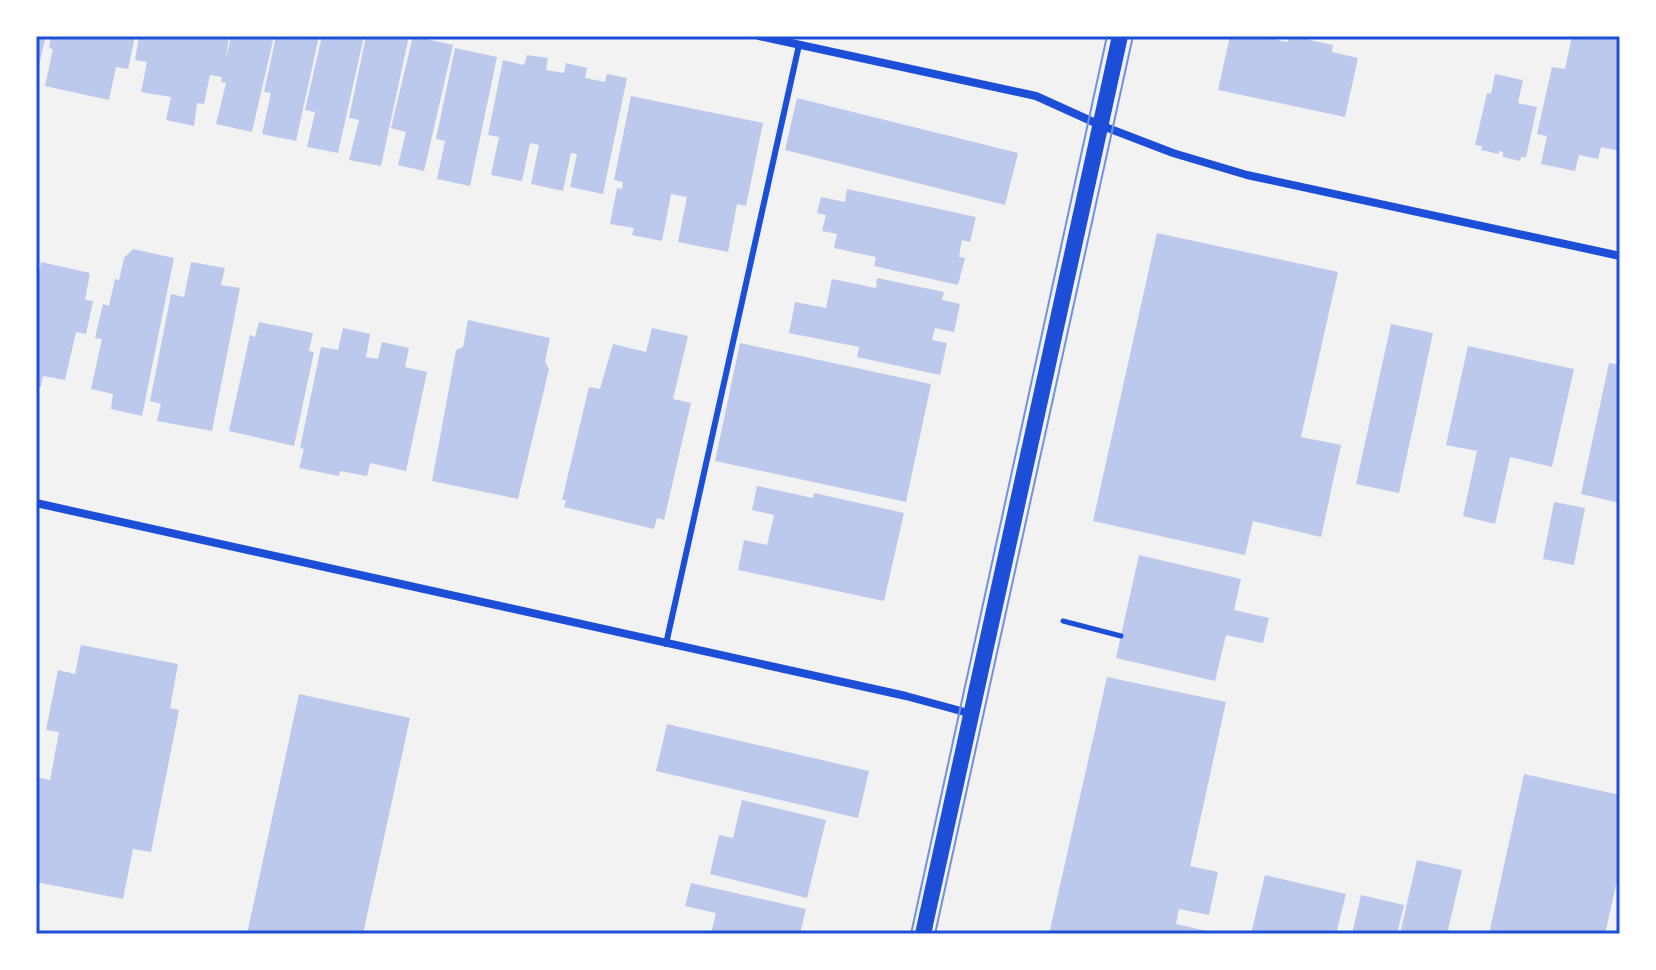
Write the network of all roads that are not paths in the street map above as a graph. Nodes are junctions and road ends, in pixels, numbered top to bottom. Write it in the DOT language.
graph roads {
  1 [pos="759,36"];
  2 [pos="1120,36"];
  3 [pos="799,45"];
  4 [pos="1100,125"];
  5 [pos="1620,256"];
  6 [pos="36,503"];
  7 [pos="666,644"];
  8 [pos="973,714"];
  9 [pos="923,934"];
  1 -- 3 [label="street"];
  2 -- 4 [label="main road"];
  3 -- 4 [label="street"];
  3 -- 7 [label="lane"];
  4 -- 5 [label="street"];
  4 -- 8 [label="main road"];
  6 -- 7 [label="street"];
  7 -- 8 [label="street"];
  8 -- 9 [label="main road"];
}
